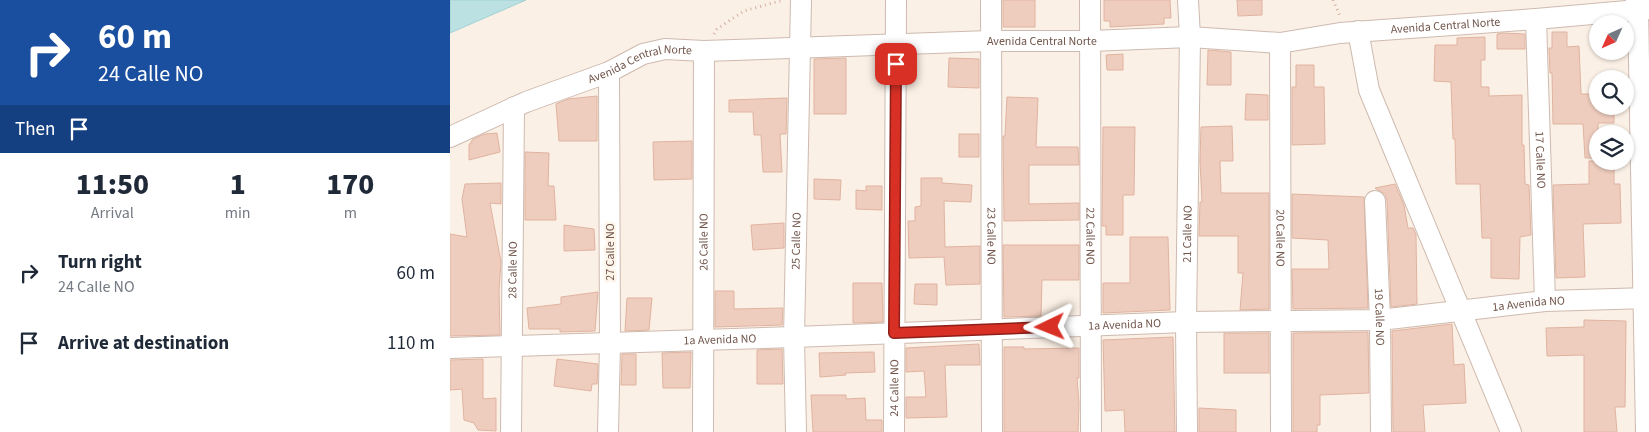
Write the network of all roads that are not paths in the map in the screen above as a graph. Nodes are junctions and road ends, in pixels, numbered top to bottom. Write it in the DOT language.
graph roads {
  1 [pos="801,0"];
  2 [pos="896,0"];
  3 [pos="991,0"];
  4 [pos="1090,0"];
  5 [pos="1188,0"];
  6 [pos="1641,6"];
  7 [pos="1536,19"];
  8 [pos="1358,31"];
  9 [pos="1190,37"];
  10 [pos="990,41"];
  11 [pos="1090,41"];
  12 [pos="1280,43"];
  13 [pos="896,44"];
  14 [pos="801,49"];
  15 [pos="704,51"];
  16 [pos="609,72"];
  17 [pos="514,107"];
  18 [pos="450,137"];
  19 [pos="1375,202"];
  20 [pos="1647,298"];
  21 [pos="1545,302"];
  22 [pos="1461,311"];
  23 [pos="1380,320"];
  24 [pos="1282,321"];
  25 [pos="1186,322"];
  26 [pos="1090,325"];
  27 [pos="991,329"];
  28 [pos="894,333"];
  29 [pos="794,337"];
  30 [pos="704,340"];
  31 [pos="610,343"];
  32 [pos="511,346"];
  33 [pos="450,348"];
  34 [pos="511,432"];
  35 [pos="608,432"];
  36 [pos="703,432"];
  37 [pos="796,432"];
  38 [pos="894,432"];
  39 [pos="992,432"];
  40 [pos="1090,432"];
  41 [pos="1187,432"];
  42 [pos="1281,432"];
  43 [pos="1381,432"];
  44 [pos="1511,432"];
  45 [pos="1646,432"];
  1 -- 14 [label="street, 25 Calle NO"];
  2 -- 13 [label="street, 24 Calle NO"];
  3 -- 10 [label="street, 23 Calle NO"];
  4 -- 11 [label="street, 22 Calle NO"];
  5 -- 9 [label="street, 21 Calle NO"];
  6 -- 7 [label="street, Avenida Central Norte"];
  6 -- 20 [label="street"];
  7 -- 8 [label="street, Avenida Central Norte"];
  7 -- 21 [label="street, 17 Calle NO"];
  8 -- 12 [label="street, Avenida Central Norte"];
  8 -- 22 [label="street"];
  9 -- 11 [label="street, Avenida Central Norte"];
  9 -- 12 [label="street, Avenida Central Norte"];
  9 -- 25 [label="street, 21 Calle NO"];
  10 -- 11 [label="street, Avenida Central Norte"];
  10 -- 13 [label="street, Avenida Central Norte"];
  10 -- 27 [label="street, 23 Calle NO"];
  11 -- 26 [label="street, 22 Calle NO"];
  12 -- 24 [label="street, 20 Calle NO"];
  13 -- 14 [label="street, Avenida Central Norte"];
  13 -- 28 [label="street, 24 Calle NO"];
  14 -- 15 [label="street, Avenida Central Norte"];
  14 -- 29 [label="street, 25 Calle NO"];
  15 -- 16 [label="street, Avenida Central Norte"];
  15 -- 30 [label="street, 26 Calle NO"];
  16 -- 17 [label="street, Avenida Central Norte"];
  16 -- 31 [label="street, 27 Calle NO"];
  17 -- 18 [label="street, Avenida Central Norte"];
  17 -- 32 [label="street, 28 Calle NO"];
  19 -- 23 [label="street, 19 Calle NO"];
  20 -- 21 [label="street, 1a Avenida NO"];
  20 -- 45 [label="street"];
  21 -- 22 [label="street, 1a Avenida NO"];
  22 -- 23 [label="street, 1a Avenida NO"];
  22 -- 44 [label="street"];
  23 -- 24 [label="street, 1a Avenida NO"];
  23 -- 43 [label="street, 19 Calle NO"];
  24 -- 25 [label="street, 1a Avenida NO"];
  24 -- 42 [label="street, 20 Calle NO"];
  25 -- 26 [label="street, 1a Avenida NO"];
  25 -- 41 [label="street, 21 Calle NO"];
  26 -- 27 [label="street, 1a Avenida NO"];
  26 -- 40 [label="street, 22 Calle NO"];
  27 -- 28 [label="street, 1a Avenida NO"];
  27 -- 39 [label="street, 23 Calle NO"];
  28 -- 29 [label="street, 1a Avenida NO"];
  28 -- 38 [label="street, 24 Calle NO"];
  29 -- 30 [label="street, 1a Avenida NO"];
  29 -- 37 [label="street, 25 Calle NO"];
  30 -- 31 [label="street, 1a Avenida NO"];
  30 -- 36 [label="street, 26 Calle NO"];
  31 -- 32 [label="street, 1a Avenida NO"];
  31 -- 35 [label="street, 27 Calle NO"];
  32 -- 33 [label="street, 1a Avenida NO"];
  32 -- 34 [label="street, 28 Calle NO"];
}
